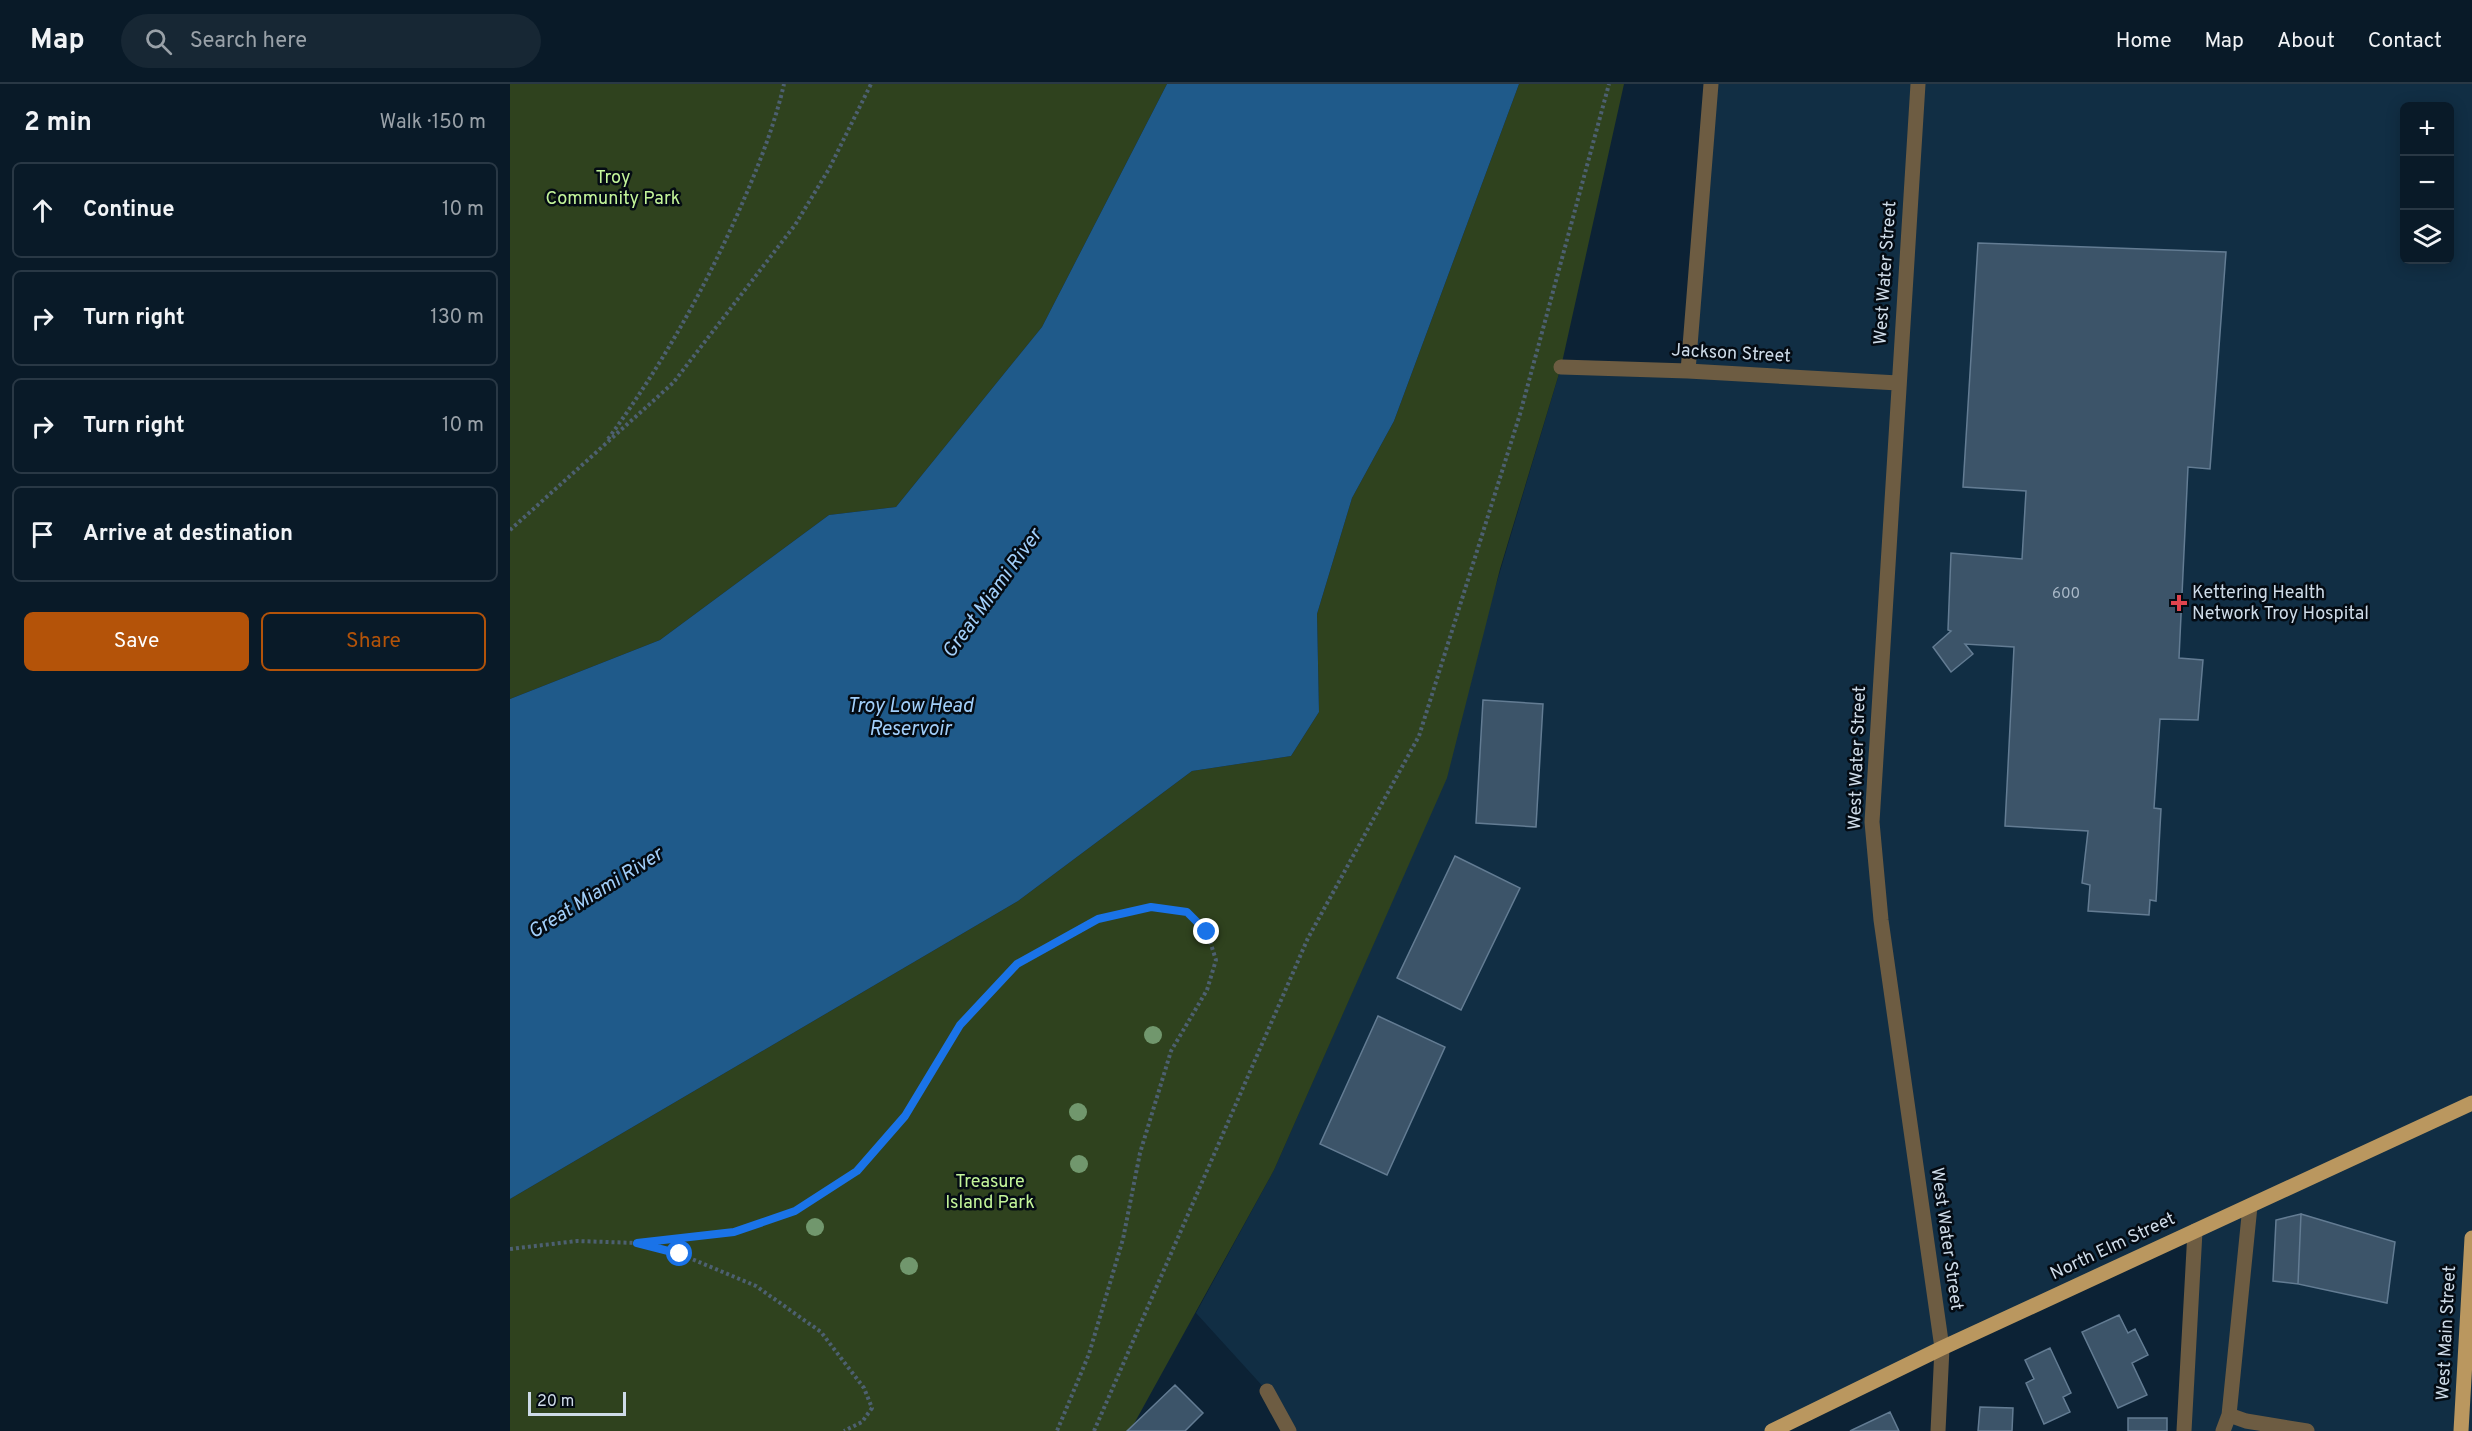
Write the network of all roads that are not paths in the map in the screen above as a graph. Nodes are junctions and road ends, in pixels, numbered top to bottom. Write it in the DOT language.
graph roads {
  1 [pos="1711,84"];
  2 [pos="1918,84"];
  3 [pos="1561,367"];
  4 [pos="1688,371"];
  5 [pos="1898,383"];
  6 [pos="2472,1102"];
  7 [pos="2250,1206"];
  8 [pos="2195,1231"];
  9 [pos="2472,1238"];
  10 [pos="2470,1287"];
  11 [pos="1942,1348"];
  12 [pos="1267,1391"];
  13 [pos="2229,1415"];
  14 [pos="2244,1426"];
  15 [pos="1288,1431"];
  16 [pos="1772,1431"];
  17 [pos="1938,1431"];
  18 [pos="2184,1431"];
  19 [pos="2223,1431"];
  20 [pos="2307,1431"];
  21 [pos="2461,1431"];
  1 -- 4 [label="street"];
  2 -- 5 [label="street, West Water Street"];
  3 -- 4 [label="street, Jackson Street"];
  4 -- 5 [label="street, Jackson Street"];
  5 -- 11 [label="street, West Water Street"];
  6 -- 7 [label="main road, North Elm Street"];
  7 -- 8 [label="main road, North Elm Street"];
  7 -- 13 [label="street"];
  8 -- 11 [label="main road, North Elm Street"];
  8 -- 18 [label="street"];
  9 -- 10 [label="main road, West Main Street"];
  10 -- 21 [label="main road, West Main Street"];
  11 -- 16 [label="main road, North Elm Street"];
  11 -- 17 [label="street, West Water Street"];
  12 -- 15 [label="street"];
  13 -- 14 [label="street"];
  13 -- 19 [label="street"];
  14 -- 20 [label="street"];
}
